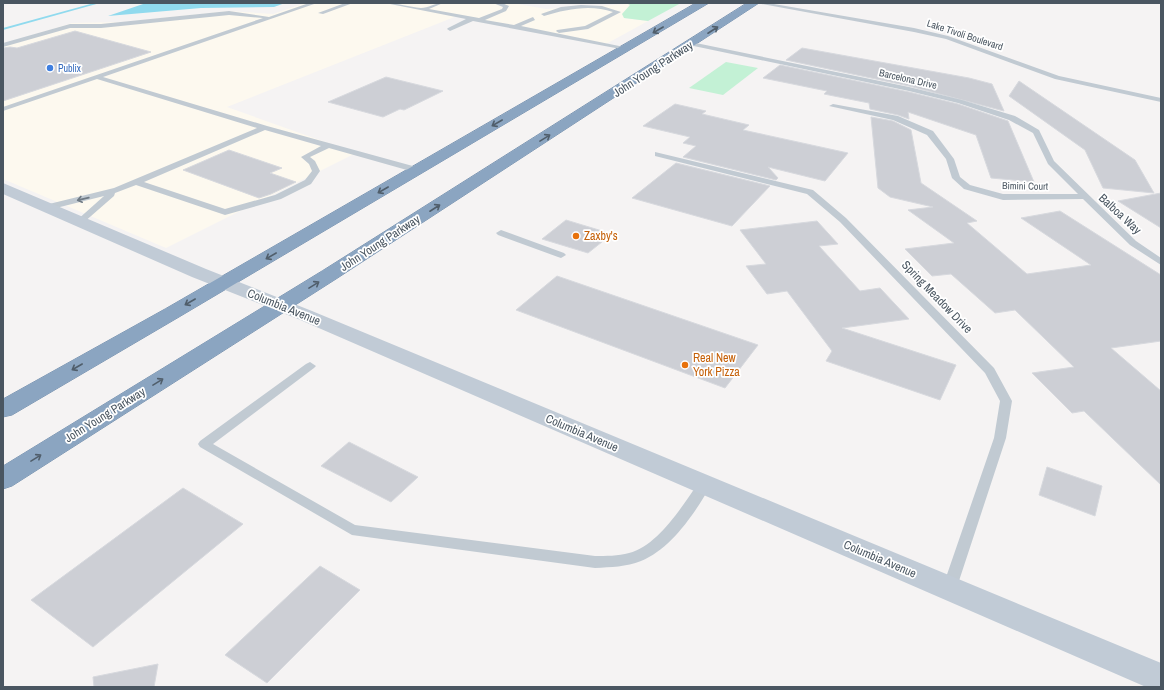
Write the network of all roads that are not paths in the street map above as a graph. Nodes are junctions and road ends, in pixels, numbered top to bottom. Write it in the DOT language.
graph roads {
  1 [pos="350,3"];
  2 [pos="388,3"];
  3 [pos="440,3"];
  4 [pos="496,3"];
  5 [pos="704,3"];
  6 [pos="754,3"];
  7 [pos="759,3"];
  8 [pos="311,4"];
  9 [pos="335,8"];
  10 [pos="422,10"];
  11 [pos="321,13"];
  12 [pos="544,14"];
  13 [pos="269,18"];
  14 [pos="472,19"];
  15 [pos="533,19"];
  16 [pos="480,20"];
  17 [pos="515,27"];
  18 [pos="450,28"];
  19 [pos="552,34"];
  20 [pos="691,44"];
  21 [pos="3,45"];
  22 [pos="626,48"];
  23 [pos="614,67"];
  24 [pos="99,78"];
  25 [pos="614,94"];
  26 [pos="1161,100"];
  27 [pos="833,106"];
  28 [pos="3,109"];
  29 [pos="264,128"];
  30 [pos="329,146"];
  31 [pos="658,154"];
  32 [pos="416,170"];
  33 [pos="136,182"];
  34 [pos="3,188"];
  35 [pos="117,190"];
  36 [pos="1084,196"];
  37 [pos="48,207"];
  38 [pos="80,221"];
  39 [pos="501,233"];
  40 [pos="561,255"];
  41 [pos="1161,262"];
  42 [pos="224,283"];
  43 [pos="280,305"];
  44 [pos="310,366"];
  45 [pos="3,409"];
  46 [pos="3,479"];
  47 [pos="704,485"];
  48 [pos="950,589"];
  49 [pos="1161,678"];
  1 -- 9 [label="lane"];
  2 -- 10 [label="lane"];
  3 -- 10 [label="lane"];
  4 -- 16 [label="lane"];
  5 -- 22 [label="highway, one-way"];
  20 -- 6 [label="highway, John Young Parkway, one-way"];
  7 -- 26 [label="lane, Lake Tivoli Boulevard"];
  8 -- 9 [label="lane"];
  8 -- 13 [label="lane"];
  9 -- 11 [label="lane"];
  10 -- 14 [label="lane"];
  12 -- 19 [label="lane"];
  13 -- 21 [label="lane"];
  13 -- 24 [label="lane"];
  14 -- 16 [label="lane"];
  14 -- 18 [label="lane"];
  15 -- 17 [label="lane"];
  16 -- 17 [label="lane"];
  17 -- 19 [label="lane"];
  19 -- 22 [label="lane"];
  20 -- 25 [label="highway, John Young Parkway"];
  20 -- 36 [label="lane, Barcelona Drive"];
  22 -- 23 [label="highway"];
  23 -- 25 [label="highway"];
  23 -- 32 [label="highway, one-way"];
  24 -- 28 [label="lane"];
  24 -- 29 [label="lane"];
  43 -- 25 [label="highway, John Young Parkway, one-way"];
  27 -- 36 [label="lane, Bimini Court"];
  29 -- 30 [label="lane"];
  29 -- 33 [label="lane"];
  30 -- 32 [label="lane"];
  30 -- 33 [label="lane"];
  31 -- 48 [label="lane, Spring Meadow Drive"];
  32 -- 42 [label="highway, one-way"];
  33 -- 35 [label="lane"];
  34 -- 37 [label="street, Columbia Avenue"];
  35 -- 37 [label="lane, one-way"];
  35 -- 38 [label="lane"];
  36 -- 41 [label="lane, Balboa Way"];
  37 -- 38 [label="street, Columbia Avenue"];
  38 -- 42 [label="street, Columbia Avenue"];
  39 -- 40 [label="lane"];
  42 -- 43 [label="street, Columbia Avenue"];
  42 -- 45 [label="highway, one-way"];
  46 -- 43 [label="highway, John Young Parkway, one-way"];
  43 -- 47 [label="street, Columbia Avenue"];
  44 -- 47 [label="lane"];
  47 -- 48 [label="street, Columbia Avenue"];
  48 -- 49 [label="street, Columbia Avenue"];
}
